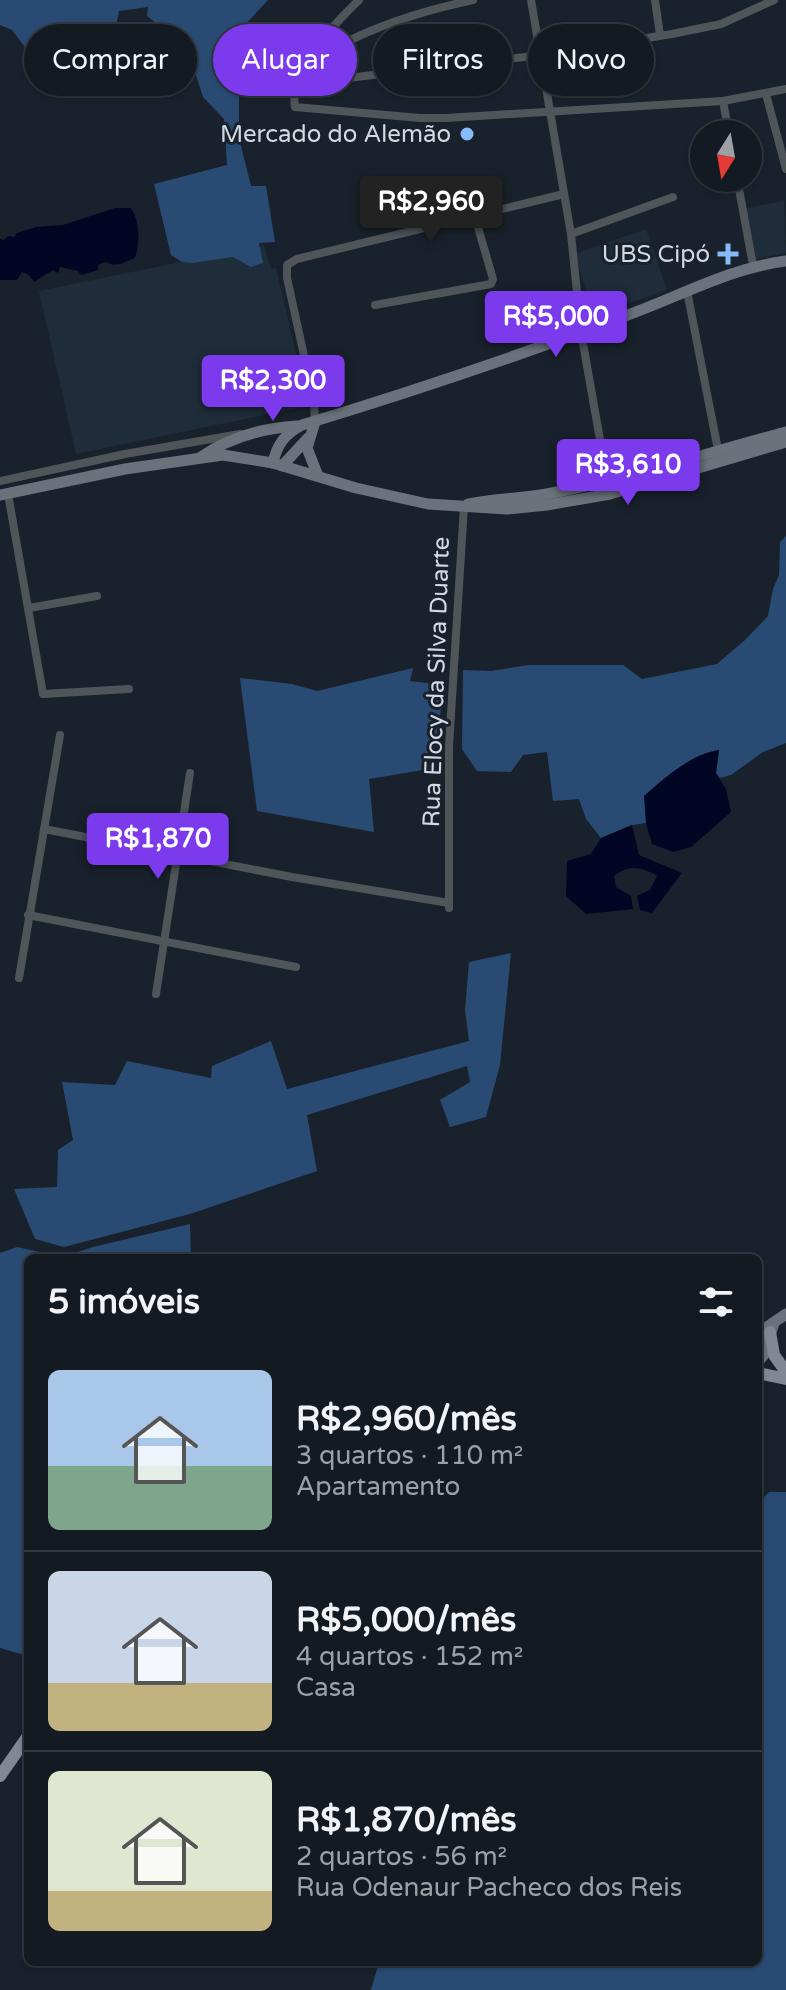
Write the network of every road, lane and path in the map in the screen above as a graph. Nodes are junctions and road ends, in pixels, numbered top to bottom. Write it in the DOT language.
graph roads {
  1 [pos="359,0"];
  2 [pos="473,0"];
  3 [pos="531,0"];
  4 [pos="655,0"];
  5 [pos="774,0"];
  6 [pos="337,24"];
  7 [pos="535,24"];
  8 [pos="660,35"];
  9 [pos="654,36"];
  10 [pos="357,38"];
  11 [pos="528,57"];
  12 [pos="357,77"];
  13 [pos="786,89"];
  14 [pos="766,94"];
  15 [pos="296,96"];
  16 [pos="547,96"];
  17 [pos="723,101"];
  18 [pos="549,111"];
  19 [pos="726,120"];
  20 [pos="786,169"];
  21 [pos="740,192"];
  22 [pos="564,194"];
  23 [pos="673,197"];
  24 [pos="475,217"];
  25 [pos="571,234"];
  26 [pos="786,261"];
  27 [pos="753,265"];
  28 [pos="687,291"];
  29 [pos="375,305"];
  30 [pos="581,332"];
  31 [pos="315,422"];
  32 [pos="302,425"];
  33 [pos="786,432"];
  34 [pos="249,433"];
  35 [pos="311,434"];
  36 [pos="786,442"];
  37 [pos="200,457"];
  38 [pos="719,457"];
  39 [pos="252,459"];
  40 [pos="278,464"];
  41 [pos="318,476"];
  42 [pos="0,481"];
  43 [pos="606,481"];
  44 [pos="610,494"];
  45 [pos="4,495"];
  46 [pos="464,506"];
  47 [pos="97,596"];
  48 [pos="29,608"];
  49 [pos="129,689"];
  50 [pos="60,735"];
  51 [pos="190,773"];
  52 [pos="44,829"];
  53 [pos="178,855"];
  54 [pos="28,915"];
  55 [pos="165,941"];
  56 [pos="296,967"];
  57 [pos="19,978"];
  58 [pos="156,994"];
  59 [pos="786,1314"];
  60 [pos="767,1329"];
  61 [pos="762,1357"];
  62 [pos="786,1372"];
  63 [pos="762,1374"];
  64 [pos="786,1379"];
  65 [pos="24,1742"];
  66 [pos="0,1776"];
  1 -- 6 [label="street"];
  2 -- 10 [label="street"];
  3 -- 7 [label="street"];
  4 -- 8 [label="street"];
  5 -- 8 [label="street"];
  8 -- 9 [label="street"];
  11 -- 12 [label="street"];
  13 -- 14 [label="street"];
  14 -- 17 [label="street"];
  14 -- 20 [label="street"];
  15 -- 18 [label="street"];
  16 -- 18 [label="street"];
  17 -- 18 [label="street"];
  17 -- 19 [label="street"];
  18 -- 22 [label="street"];
  21 -- 27 [label="street"];
  22 -- 24 [label="street"];
  22 -- 25 [label="street"];
  23 -- 25 [label="street"];
  24 -- 29 [label="street"];
  24 -- 31 [label="street"];
  25 -- 30 [label="street"];
  26 -- 27 [label="main road"];
  27 -- 28 [label="main road"];
  28 -- 30 [label="main road"];
  28 -- 38 [label="street"];
  30 -- 31 [label="main road"];
  30 -- 43 [label="street"];
  31 -- 32 [label="main road"];
  31 -- 35 [label="main road"];
  32 -- 34 [label="main road"];
  32 -- 40 [label="main road"];
  33 -- 38 [label="main road"];
  34 -- 37 [label="main road"];
  34 -- 39 [label="main road"];
  34 -- 42 [label="street"];
  35 -- 40 [label="main road"];
  35 -- 41 [label="main road"];
  36 -- 38 [label="main road"];
  37 -- 39 [label="main road"];
  37 -- 45 [label="main road"];
  38 -- 43 [label="main road"];
  38 -- 44 [label="main road"];
  39 -- 40 [label="main road"];
  40 -- 41 [label="main road"];
  41 -- 46 [label="main road"];
  43 -- 44 [label="street"];
  43 -- 46 [label="main road"];
  44 -- 46 [label="main road"];
  45 -- 48 [label="street"];
  46 -- 53 [label="street, Rua Elocy da Silva Duarte"];
  47 -- 48 [label="street"];
  48 -- 49 [label="street"];
  50 -- 52 [label="street"];
  51 -- 53 [label="street"];
  52 -- 53 [label="street"];
  52 -- 54 [label="street"];
  53 -- 55 [label="street"];
  54 -- 55 [label="street"];
  54 -- 57 [label="street"];
  55 -- 56 [label="street"];
  55 -- 58 [label="street"];
  59 -- 60 [label="main road"];
  60 -- 61 [label="main road"];
  60 -- 62 [label="main road"];
  63 -- 64 [label="main road"];
  65 -- 66 [label="main road"];
}
